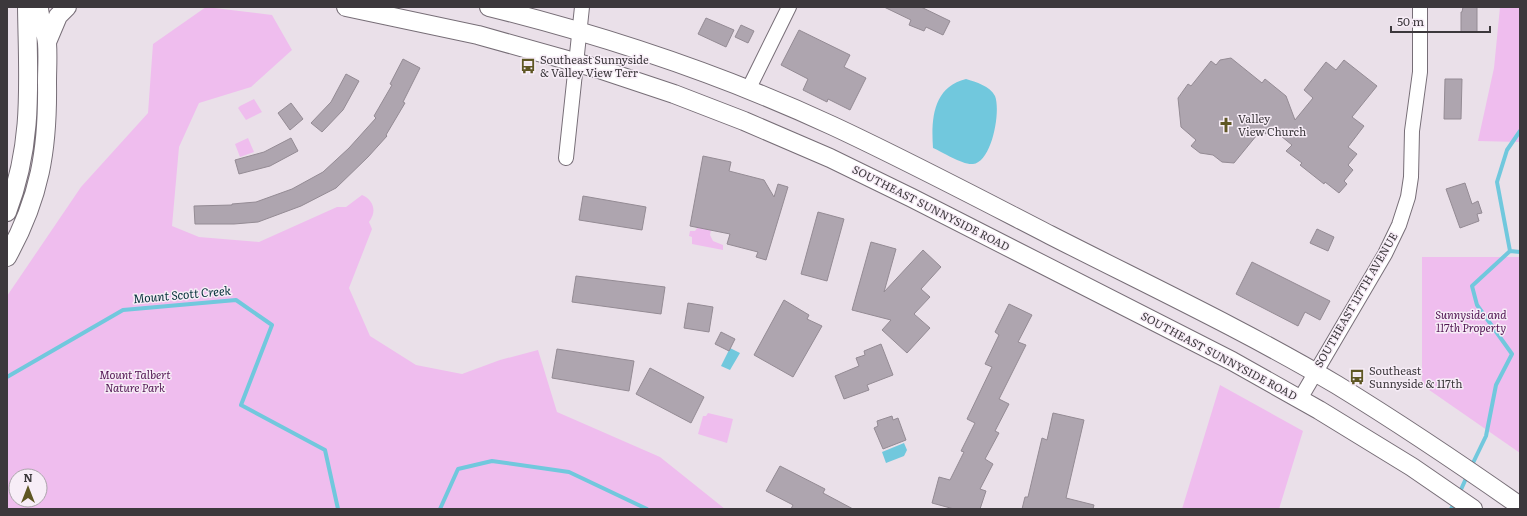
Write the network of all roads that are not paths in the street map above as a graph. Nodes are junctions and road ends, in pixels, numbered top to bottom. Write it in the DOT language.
graph roads {
  1 [pos="27,7"];
  2 [pos="39,7"];
  3 [pos="67,7"];
  4 [pos="346,7"];
  5 [pos="489,7"];
  6 [pos="582,7"];
  7 [pos="789,7"];
  8 [pos="1420,7"];
  9 [pos="580,32"];
  10 [pos="47,42"];
  11 [pos="576,62"];
  12 [pos="748,90"];
  13 [pos="566,158"];
  14 [pos="7,212"];
  15 [pos="7,256"];
  16 [pos="1315,373"];
  17 [pos="1300,399"];
  18 [pos="1520,506"];
  19 [pos="1473,509"];
  1 -- 14 [label="main road"];
  2 -- 10 [label="main road"];
  3 -- 10 [label="main road"];
  4 -- 11 [label="main road, SOUTHEAST SUNNYSIDE ROAD"];
  5 -- 9 [label="main road"];
  6 -- 9 [label="street"];
  7 -- 12 [label="street"];
  8 -- 16 [label="street, SOUTHEAST 117TH AVENUE"];
  9 -- 11 [label="street"];
  9 -- 12 [label="main road"];
  10 -- 15 [label="main road"];
  11 -- 13 [label="street"];
  11 -- 17 [label="main road, SOUTHEAST SUNNYSIDE ROAD"];
  12 -- 16 [label="main road"];
  16 -- 17 [label="street, SOUTHEAST 117TH AVENUE"];
  16 -- 18 [label="main road"];
  17 -- 19 [label="main road, SOUTHEAST SUNNYSIDE ROAD"];
}
